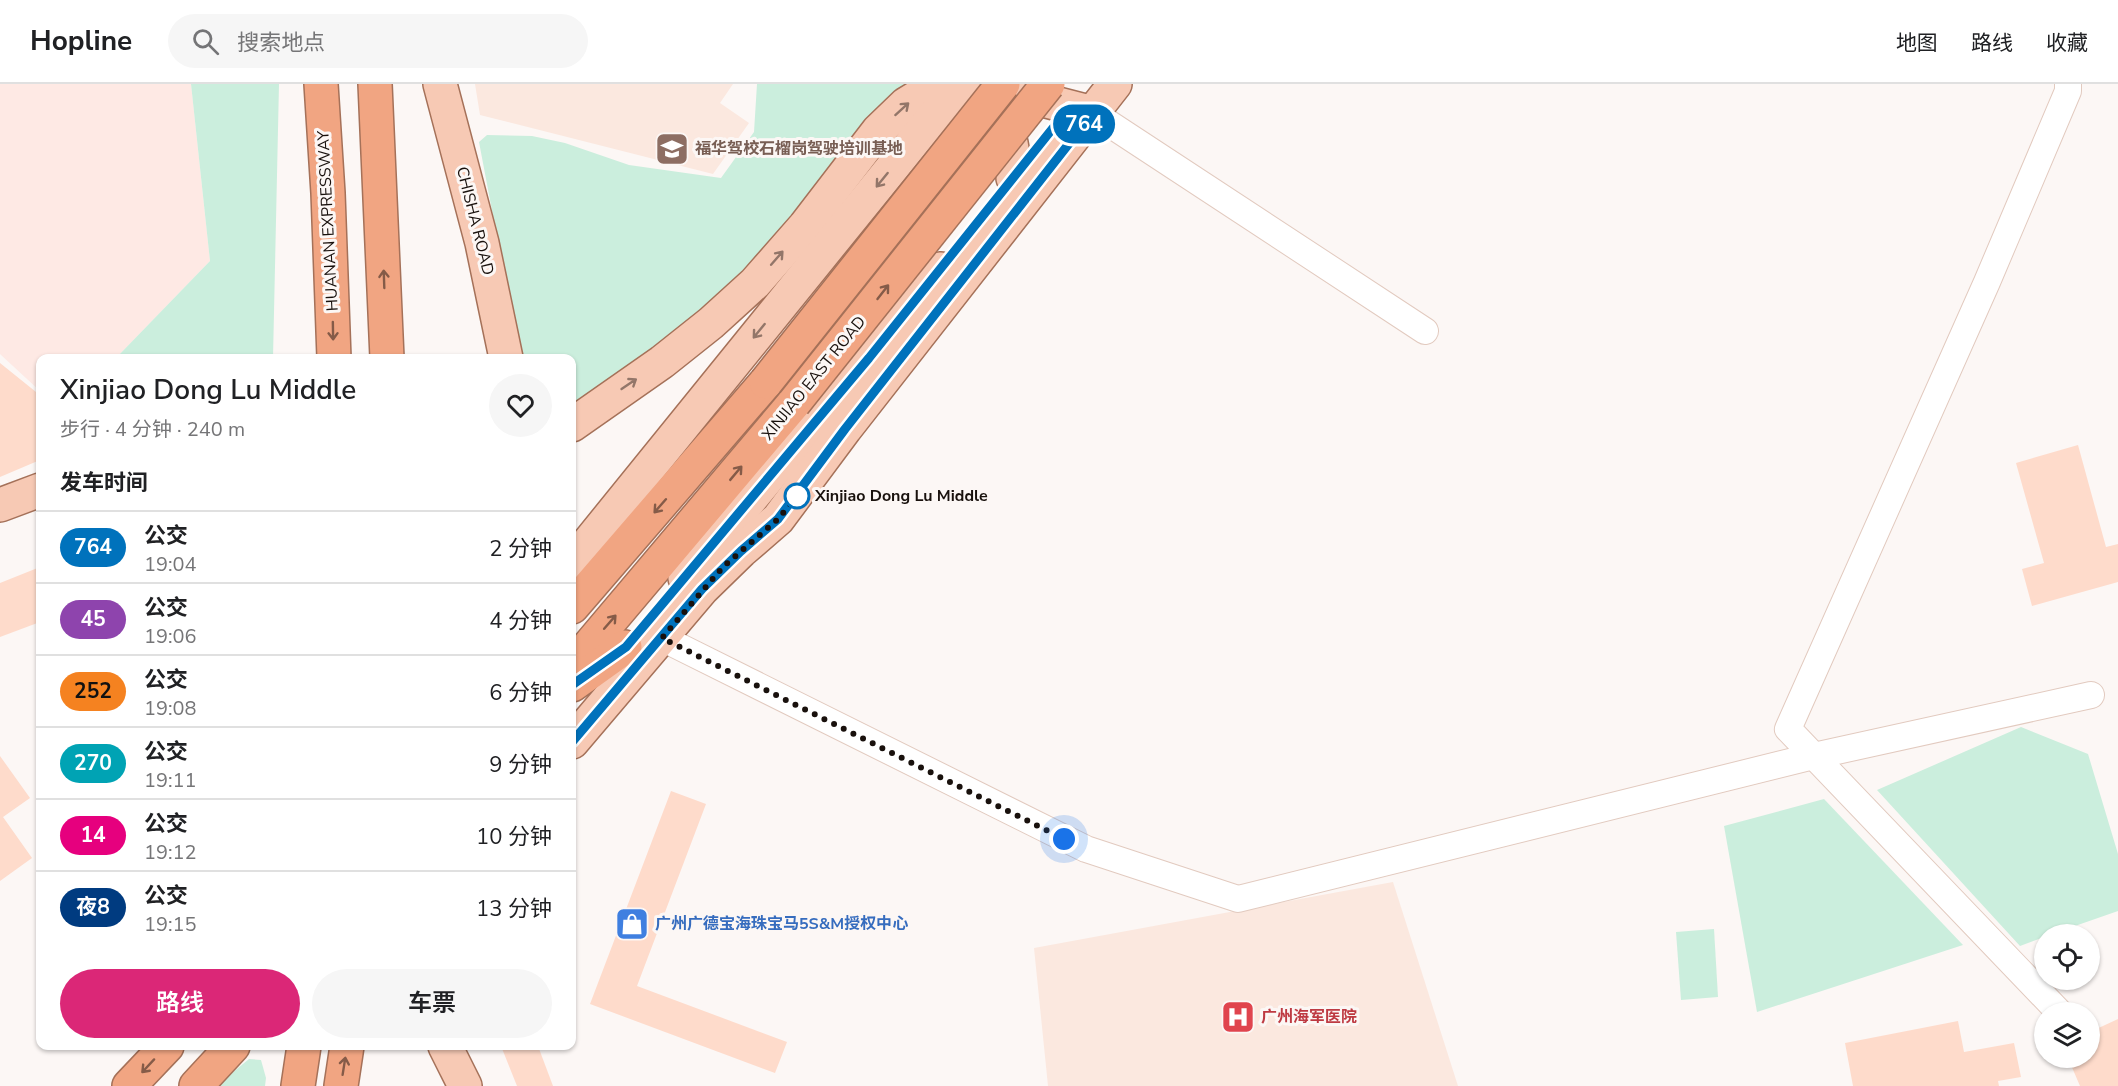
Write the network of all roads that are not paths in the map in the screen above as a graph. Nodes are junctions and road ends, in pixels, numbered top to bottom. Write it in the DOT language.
graph roads {
  1 [pos="321,84"];
  2 [pos="375,84"];
  3 [pos="440,84"];
  4 [pos="939,84"];
  5 [pos="960,84"];
  6 [pos="981,84"];
  7 [pos="1003,84"];
  8 [pos="1036,84"];
  9 [pos="1115,84"];
  10 [pos="2068,84"];
  11 [pos="1074,94"];
  12 [pos="919,135"];
  13 [pos="1013,178"];
  14 [pos="1425,331"];
  15 [pos="334,354"];
  16 [pos="387,354"];
  17 [pos="505,354"];
  18 [pos="576,419"];
  19 [pos="36,492"];
  20 [pos="0,505"];
  21 [pos="615,506"];
  22 [pos="576,535"];
  23 [pos="576,558"];
  24 [pos="576,601"];
  25 [pos="662,638"];
  26 [pos="626,647"];
  27 [pos="576,661"];
  28 [pos="576,682"];
  29 [pos="2091,695"];
  30 [pos="576,737"];
  31 [pos="1814,756"];
  32 [pos="2049,1002"];
  33 [pos="163,1050"];
  34 [pos="229,1050"];
  35 [pos="238,1050"];
  36 [pos="303,1050"];
  37 [pos="346,1050"];
  38 [pos="129,1086"];
  39 [pos="196,1086"];
  40 [pos="298,1086"];
  41 [pos="341,1086"];
  1 -- 15 [label="highway, HUANAN EXPRESSWAY, one-way"];
  16 -- 2 [label="highway, one-way"];
  3 -- 17 [label="main road, CHISHA ROAD"];
  18 -- 4 [label="main road, one-way"];
  5 -- 12 [label="main road"];
  6 -- 11 [label="main road"];
  7 -- 24 [label="highway, one-way, bridge"];
  8 -- 11 [label="main road"];
  9 -- 11 [label="main road"];
  10 -- 31 [label="street"];
  11 -- 13 [label="main road"];
  11 -- 14 [label="street"];
  11 -- 25 [label="main road"];
  27 -- 11 [label="highway, XINJIAO EAST ROAD, one-way, bridge"];
  12 -- 13 [label="main road"];
  12 -- 21 [label="main road, one-way"];
  13 -- 26 [label="main road"];
  19 -- 20 [label="main road"];
  21 -- 22 [label="main road"];
  21 -- 23 [label="main road"];
  25 -- 30 [label="main road"];
  25 -- 31 [label="street"];
  26 -- 28 [label="highway"];
  29 -- 31 [label="street"];
  31 -- 32 [label="street"];
  33 -- 38 [label="highway, one-way"];
  34 -- 39 [label="highway"];
  35 -- 39 [label="main road"];
  36 -- 40 [label="highway"];
  41 -- 37 [label="highway, one-way"];
}
